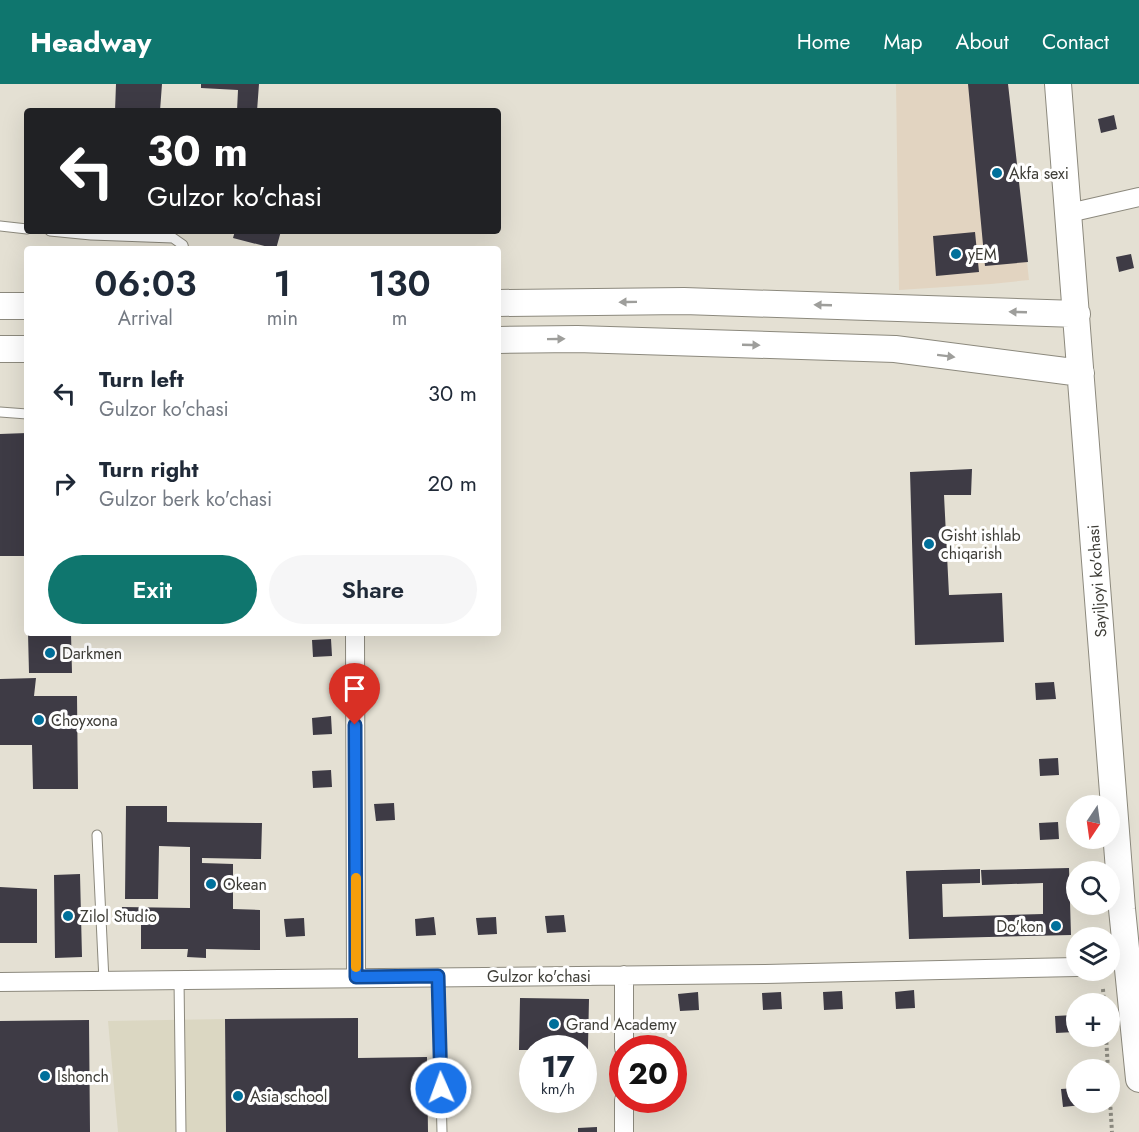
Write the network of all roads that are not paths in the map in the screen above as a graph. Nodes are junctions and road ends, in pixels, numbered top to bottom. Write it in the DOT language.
graph roads {
  1 [pos="1058,84"];
  2 [pos="1139,197"];
  3 [pos="1069,213"];
  4 [pos="0,226"];
  5 [pos="24,229"];
  6 [pos="80,234"];
  7 [pos="183,246"];
  8 [pos="501,303"];
  9 [pos="0,306"];
  10 [pos="24,306"];
  11 [pos="1077,314"];
  12 [pos="501,340"];
  13 [pos="0,349"];
  14 [pos="24,349"];
  15 [pos="1081,373"];
  16 [pos="0,412"];
  17 [pos="24,414"];
  18 [pos="355,636"];
  19 [pos="97,835"];
  20 [pos="1131,908"];
  21 [pos="1120,961"];
  22 [pos="1066,967"];
  23 [pos="1120,972"];
  24 [pos="624,975"];
  25 [pos="438,976"];
  26 [pos="356,977"];
  27 [pos="179,980"];
  28 [pos="104,981"];
  29 [pos="0,982"];
  30 [pos="624,1035"];
  31 [pos="1139,1078"];
  32 [pos="624,1113"];
  33 [pos="181,1132"];
  34 [pos="442,1132"];
  35 [pos="624,1132"];
  1 -- 3 [label="main road, Sayiljoyi ko'chasi"];
  2 -- 3 [label="street"];
  3 -- 11 [label="main road, Sayiljoyi ko'chasi"];
  4 -- 5 [label="lane"];
  6 -- 7 [label="lane"];
  11 -- 8 [label="main road, one-way"];
  9 -- 10 [label="main road"];
  11 -- 15 [label="main road, Sayiljoyi ko'chasi"];
  12 -- 15 [label="main road, one-way"];
  13 -- 14 [label="main road"];
  15 -- 20 [label="main road, Sayiljoyi ko'chasi"];
  16 -- 17 [label="lane"];
  18 -- 26 [label="street"];
  19 -- 28 [label="lane"];
  20 -- 21 [label="main road, Sayiljoyi ko'chasi"];
  22 -- 24 [label="street, Gulzor ko'chasi"];
  23 -- 31 [label="main road, Sayiljoyi ko'chasi"];
  24 -- 25 [label="street, Gulzor ko'chasi"];
  24 -- 30 [label="street"];
  25 -- 26 [label="street, Gulzor ko'chasi"];
  25 -- 34 [label="lane"];
  26 -- 27 [label="street, Gulzor ko'chasi"];
  27 -- 28 [label="street, Gulzor ko'chasi"];
  27 -- 33 [label="lane"];
  28 -- 29 [label="street, Gulzor ko'chasi"];
  32 -- 35 [label="street"];
}
